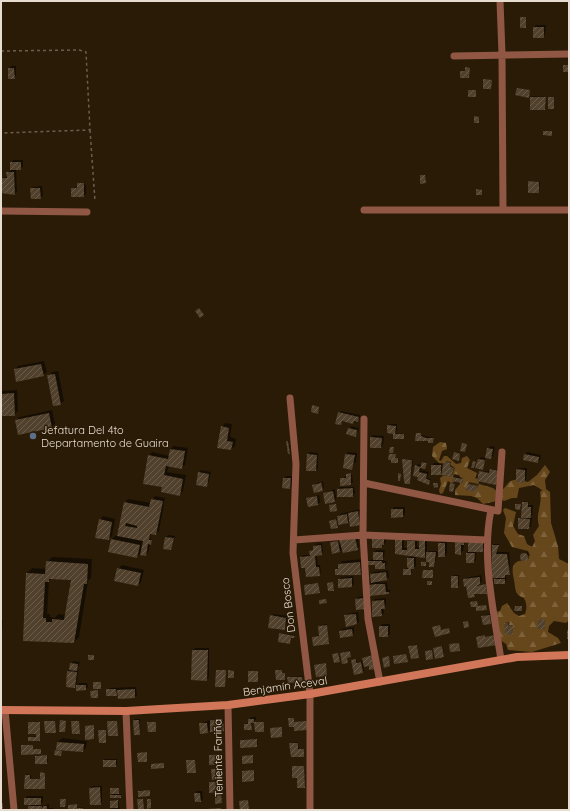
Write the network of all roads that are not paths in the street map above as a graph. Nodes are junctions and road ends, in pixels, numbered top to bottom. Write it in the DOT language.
graph roads {
  1 [pos="500,1"];
  2 [pos="502,54"];
  3 [pos="569,54"];
  4 [pos="454,56"];
  5 [pos="364,210"];
  6 [pos="503,210"];
  7 [pos="569,210"];
  8 [pos="1,211"];
  9 [pos="87,212"];
  10 [pos="290,398"];
  11 [pos="364,419"];
  12 [pos="502,452"];
  13 [pos="364,483"];
  14 [pos="491,510"];
  15 [pos="363,535"];
  16 [pos="294,540"];
  17 [pos="487,540"];
  18 [pos="569,655"];
  19 [pos="501,660"];
  20 [pos="380,682"];
  21 [pos="310,694"];
  22 [pos="228,705"];
  23 [pos="3,710"];
  24 [pos="126,711"];
  25 [pos="14,810"];
  26 [pos="130,810"];
  27 [pos="230,810"];
  28 [pos="310,810"];
  1 -- 2 [label="street"];
  2 -- 3 [label="street"];
  2 -- 4 [label="street"];
  2 -- 6 [label="street"];
  5 -- 6 [label="street"];
  6 -- 7 [label="street"];
  8 -- 9 [label="street"];
  10 -- 16 [label="street, Don Bosco"];
  11 -- 13 [label="street"];
  12 -- 14 [label="street"];
  13 -- 14 [label="street"];
  13 -- 15 [label="street"];
  14 -- 17 [label="street"];
  15 -- 16 [label="street"];
  15 -- 17 [label="street"];
  15 -- 20 [label="street"];
  16 -- 21 [label="street, Don Bosco"];
  17 -- 19 [label="street"];
  18 -- 19 [label="street, Benjamín Aceval"];
  19 -- 20 [label="street, Benjamín Aceval"];
  20 -- 21 [label="street, Benjamín Aceval"];
  21 -- 22 [label="street, Benjamín Aceval"];
  21 -- 28 [label="street, Don Bosco"];
  22 -- 24 [label="street, Benjamín Aceval"];
  22 -- 27 [label="street, Teniente Fariña"];
  23 -- 24 [label="street, Benjamín Aceval"];
  23 -- 25 [label="street"];
  24 -- 26 [label="street"];
}
